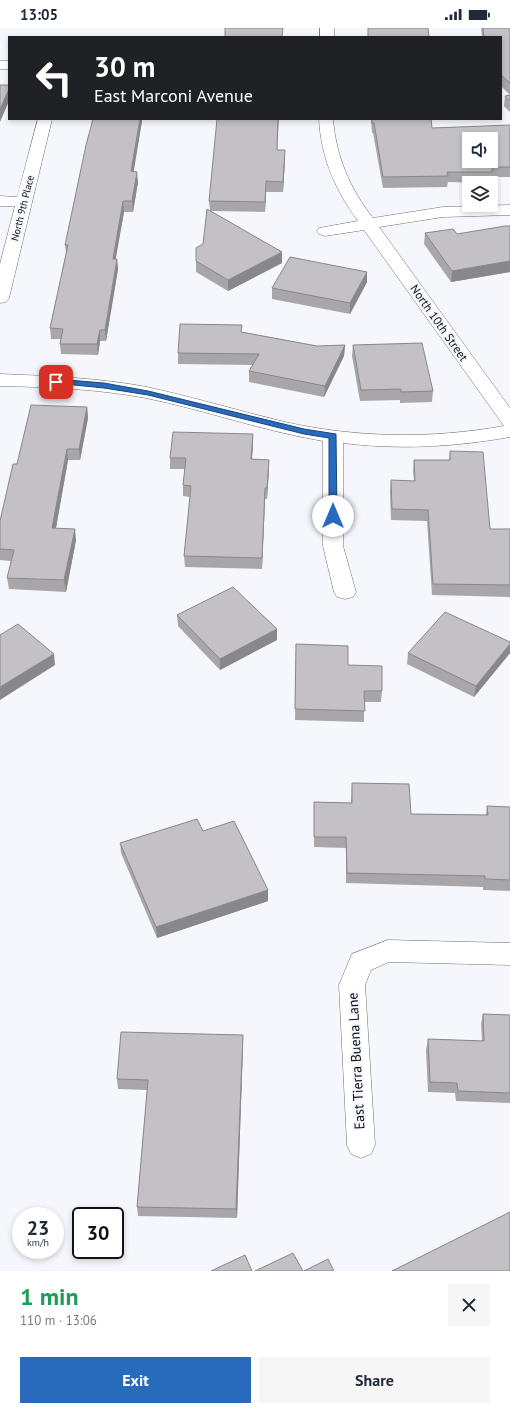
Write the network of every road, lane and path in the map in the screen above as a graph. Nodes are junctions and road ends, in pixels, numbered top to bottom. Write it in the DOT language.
graph roads {
  1 [pos="45,120"];
  2 [pos="326,120"];
  3 [pos="0,202"];
  4 [pos="24,202"];
  5 [pos="510,210"];
  6 [pos="368,224"];
  7 [pos="325,231"];
  8 [pos="0,298"];
  9 [pos="0,380"];
  10 [pos="510,422"];
  11 [pos="510,431"];
  12 [pos="333,436"];
  13 [pos="345,592"];
  14 [pos="510,954"];
  15 [pos="361,1145"];
  1 -- 4 [label="street, North 9th Place"];
  2 -- 6 [label="street, North 10th Street"];
  3 -- 4 [label="street"];
  4 -- 8 [label="street, North 9th Place"];
  5 -- 6 [label="street"];
  6 -- 7 [label="street"];
  6 -- 10 [label="street, North 10th Street"];
  9 -- 12 [label="street"];
  11 -- 12 [label="street"];
  12 -- 13 [label="street"];
  14 -- 15 [label="street, East Tierra Buena Lane"];
}
